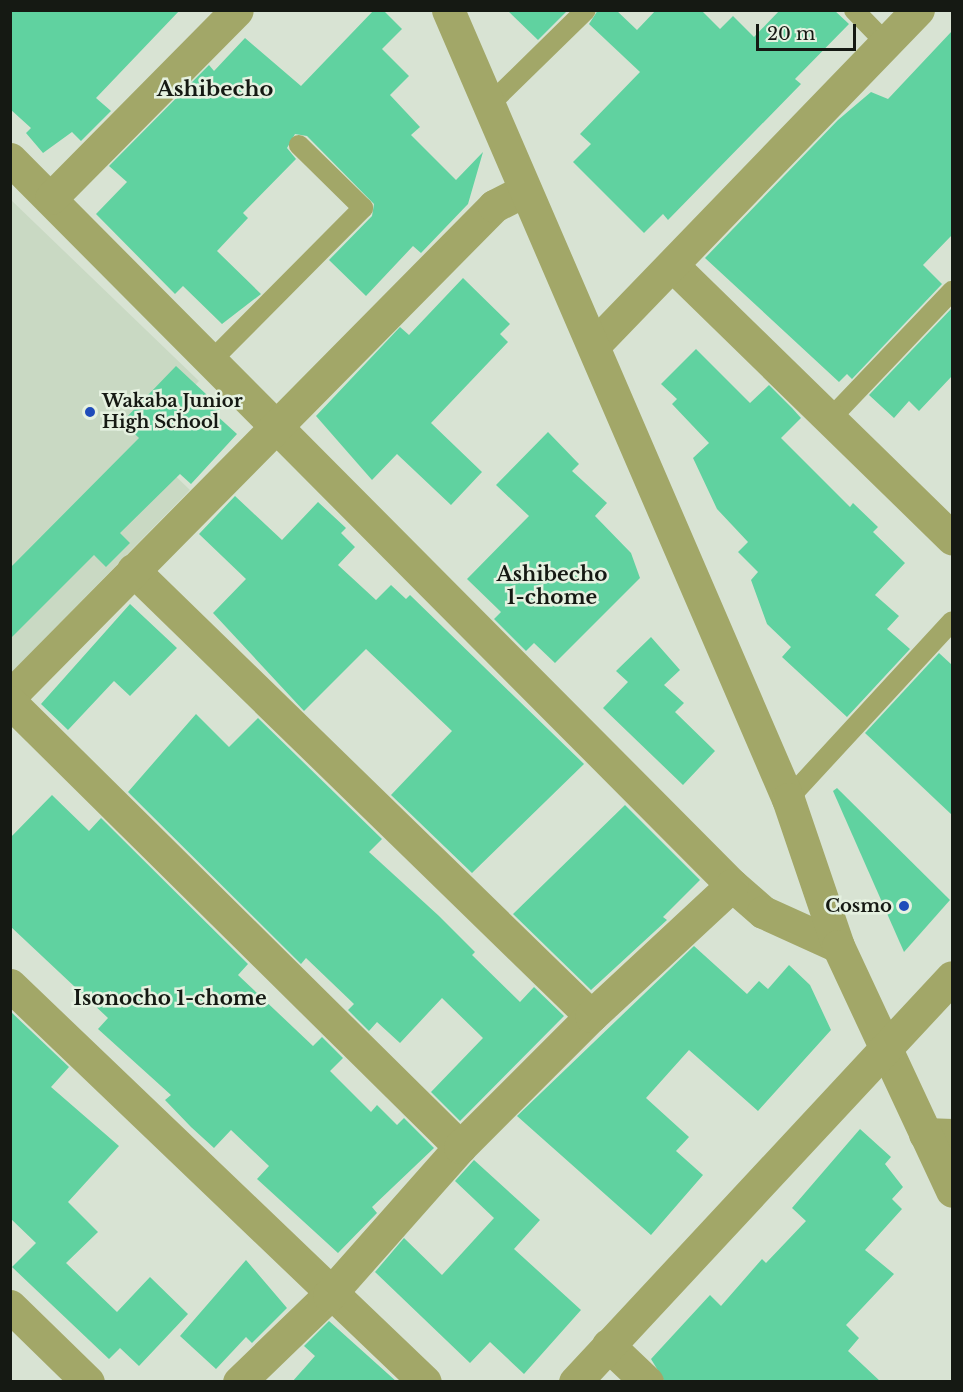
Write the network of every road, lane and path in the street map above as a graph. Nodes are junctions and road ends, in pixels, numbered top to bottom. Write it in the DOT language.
graph roads {
  1 [pos="448,10"];
  2 [pos="586,10"];
  3 [pos="854,10"];
  4 [pos="918,10"];
  5 [pos="221,16"];
  6 [pos="886,43"];
  7 [pos="490,104"];
  8 [pos="298,146"];
  9 [pos="10,159"];
  10 [pos="523,190"];
  11 [pos="51,198"];
  12 [pos="673,266"];
  13 [pos="952,291"];
  14 [pos="595,344"];
  15 [pos="213,359"];
  16 [pos="830,419"];
  17 [pos="277,423"];
  18 [pos="952,538"];
  19 [pos="133,570"];
  20 [pos="952,621"];
  21 [pos="10,696"];
  22 [pos="10,702"];
  23 [pos="788,799"];
  24 [pos="732,885"];
  25 [pos="838,946"];
  26 [pos="952,977"];
  27 [pos="10,986"];
  28 [pos="591,1016"];
  29 [pos="886,1051"];
  30 [pos="939,1135"];
  31 [pos="460,1148"];
  32 [pos="952,1191"];
  33 [pos="328,1295"];
  34 [pos="10,1306"];
  35 [pos="608,1345"];
  36 [pos="88,1382"];
  37 [pos="239,1382"];
  38 [pos="425,1382"];
  39 [pos="575,1382"];
  40 [pos="647,1382"];
  1 -- 7 [label="street"];
  2 -- 7 [label="lane"];
  3 -- 6 [label="lane"];
  4 -- 6 [label="street"];
  5 -- 11 [label="street"];
  6 -- 12 [label="street"];
  7 -- 10 [label="street"];
  8 -- 15 [label="lane"];
  9 -- 11 [label="street"];
  10 -- 14 [label="street"];
  10 -- 17 [label="street"];
  11 -- 15 [label="street"];
  12 -- 14 [label="street"];
  12 -- 16 [label="street"];
  13 -- 16 [label="lane"];
  14 -- 23 [label="street"];
  15 -- 17 [label="street"];
  16 -- 18 [label="street"];
  17 -- 19 [label="street"];
  17 -- 24 [label="street"];
  19 -- 21 [label="street"];
  19 -- 28 [label="street"];
  20 -- 23 [label="lane"];
  22 -- 31 [label="street"];
  23 -- 25 [label="street"];
  24 -- 25 [label="street"];
  24 -- 28 [label="street"];
  25 -- 29 [label="street"];
  26 -- 29 [label="street"];
  27 -- 33 [label="street"];
  28 -- 31 [label="street"];
  29 -- 30 [label="street"];
  29 -- 35 [label="street"];
  30 -- 32 [label="street"];
  31 -- 33 [label="street"];
  33 -- 37 [label="street"];
  33 -- 38 [label="street"];
  34 -- 36 [label="street"];
  35 -- 39 [label="street"];
  35 -- 40 [label="street"];
}
